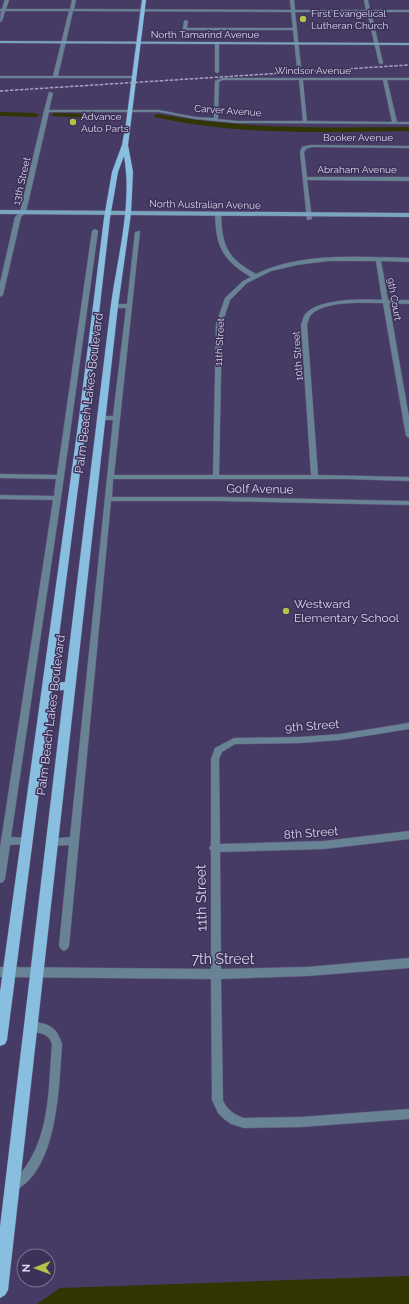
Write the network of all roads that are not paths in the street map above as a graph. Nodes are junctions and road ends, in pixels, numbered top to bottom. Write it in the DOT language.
graph roads {
  1 [pos="7,0"];
  2 [pos="74,0"];
  3 [pos="144,0"];
  4 [pos="292,0"];
  5 [pos="366,0"];
  6 [pos="2,10"];
  7 [pos="72,10"];
  8 [pos="142,10"];
  9 [pos="293,11"];
  10 [pos="368,11"];
  11 [pos="409,11"];
  12 [pos="186,20"];
  13 [pos="0,21"];
  14 [pos="186,29"];
  15 [pos="295,29"];
  16 [pos="184,35"];
  17 [pos="0,42"];
  18 [pos="64,42"];
  19 [pos="138,42"];
  20 [pos="217,43"];
  21 [pos="296,43"];
  22 [pos="376,43"];
  23 [pos="409,44"];
  24 [pos="380,63"];
  25 [pos="299,67"];
  26 [pos="217,72"];
  27 [pos="0,77"];
  28 [pos="55,77"];
  29 [pos="134,77"];
  30 [pos="301,79"];
  31 [pos="384,79"];
  32 [pos="409,79"];
  33 [pos="51,93"];
  34 [pos="46,111"];
  35 [pos="130,111"];
  36 [pos="216,120"];
  37 [pos="305,122"];
  38 [pos="394,123"];
  39 [pos="409,123"];
  40 [pos="125,145"];
  41 [pos="409,146"];
  42 [pos="305,178"];
  43 [pos="409,178"];
  44 [pos="0,212"];
  45 [pos="23,212"];
  46 [pos="107,215"];
  47 [pos="127,215"];
  48 [pos="409,215"];
  49 [pos="218,216"];
  50 [pos="0,217"];
  51 [pos="18,217"];
  52 [pos="309,217"];
  53 [pos="409,220"];
  54 [pos="95,231"];
  55 [pos="138,232"];
  56 [pos="91,259"];
  57 [pos="102,259"];
  58 [pos="378,259"];
  59 [pos="409,260"];
  60 [pos="256,276"];
  61 [pos="0,295"];
  62 [pos="386,302"];
  63 [pos="409,302"];
  64 [pos="114,306"];
  65 [pos="129,306"];
  66 [pos="102,334"];
  67 [pos="68,418"];
  68 [pos="83,418"];
  69 [pos="101,418"];
  70 [pos="116,418"];
  71 [pos="409,436"];
  72 [pos="0,476"];
  73 [pos="216,476"];
  74 [pos="60,477"];
  75 [pos="112,477"];
  76 [pos="315,477"];
  77 [pos="409,480"];
  78 [pos="0,497"];
  79 [pos="57,498"];
  80 [pos="110,499"];
  81 [pos="409,503"];
  82 [pos="70,686"];
  83 [pos="46,687"];
  84 [pos="409,726"];
  85 [pos="218,750"];
  86 [pos="409,835"];
  87 [pos="6,841"];
  88 [pos="26,841"];
  89 [pos="75,841"];
  90 [pos="52,842"];
  91 [pos="214,848"];
  92 [pos="0,879"];
  93 [pos="64,946"];
  94 [pos="409,963"];
  95 [pos="4,972"];
  96 [pos="36,972"];
  97 [pos="217,973"];
  98 [pos="1,1026"];
  99 [pos="30,1026"];
  100 [pos="0,1040"];
  101 [pos="409,1114"];
  102 [pos="12,1187"];
  103 [pos="0,1290"];
  1 -- 6 [label="street"];
  2 -- 7 [label="street"];
  3 -- 8 [label="main road, Palm Beach Lakes Boulevard"];
  4 -- 9 [label="street"];
  5 -- 10 [label="street"];
  6 -- 7 [label="street"];
  6 -- 13 [label="street"];
  7 -- 8 [label="street"];
  7 -- 18 [label="street"];
  8 -- 9 [label="street"];
  8 -- 19 [label="main road, Palm Beach Lakes Boulevard"];
  9 -- 10 [label="street"];
  9 -- 15 [label="street"];
  10 -- 11 [label="street"];
  10 -- 22 [label="street"];
  12 -- 14 [label="street"];
  14 -- 15 [label="street"];
  14 -- 16 [label="street"];
  15 -- 21 [label="street"];
  17 -- 18 [label="main road, North Tamarind Avenue"];
  18 -- 19 [label="main road, North Tamarind Avenue"];
  18 -- 28 [label="street"];
  19 -- 20 [label="main road, North Tamarind Avenue"];
  19 -- 29 [label="main road, Palm Beach Lakes Boulevard"];
  20 -- 21 [label="main road, North Tamarind Avenue"];
  20 -- 26 [label="street"];
  21 -- 22 [label="main road, North Tamarind Avenue"];
  21 -- 25 [label="street"];
  22 -- 23 [label="main road, North Tamarind Avenue"];
  22 -- 24 [label="street"];
  27 -- 28 [label="street"];
  28 -- 29 [label="street"];
  29 -- 35 [label="main road, Palm Beach Lakes Boulevard"];
  30 -- 31 [label="street, Windsor Avenue"];
  30 -- 36 [label="street, Windsor Avenue"];
  30 -- 37 [label="street"];
  31 -- 32 [label="street, Windsor Avenue"];
  31 -- 38 [label="street"];
  33 -- 34 [label="street, 13th Street"];
  34 -- 35 [label="street, Carver Avenue"];
  34 -- 45 [label="street, 13th Street"];
  35 -- 36 [label="street, Carver Avenue"];
  35 -- 40 [label="main road, Palm Beach Lakes Boulevard"];
  36 -- 37 [label="street, Carver Avenue"];
  37 -- 38 [label="street, Carver Avenue"];
  38 -- 39 [label="street, Carver Avenue"];
  40 -- 46 [label="main road, Palm Beach Lakes Boulevard"];
  40 -- 47 [label="main road, Palm Beach Lakes Boulevard"];
  41 -- 42 [label="street, Booker Avenue"];
  42 -- 43 [label="street, Abraham Avenue"];
  42 -- 52 [label="street"];
  44 -- 45 [label="main road, North Australian Avenue"];
  45 -- 46 [label="main road, North Australian Avenue"];
  45 -- 51 [label="street, 13th Street"];
  46 -- 47 [label="main road, North Australian Avenue"];
  46 -- 51 [label="main road, North Australian Avenue"];
  46 -- 57 [label="main road, Palm Beach Lakes Boulevard"];
  47 -- 49 [label="main road, North Australian Avenue"];
  47 -- 64 [label="main road, Palm Beach Lakes Boulevard"];
  48 -- 52 [label="main road, North Australian Avenue"];
  49 -- 52 [label="main road, North Australian Avenue"];
  49 -- 60 [label="street"];
  50 -- 51 [label="main road, North Australian Avenue"];
  51 -- 61 [label="street, 13th Street"];
  52 -- 53 [label="main road, North Australian Avenue"];
  54 -- 56 [label="street"];
  55 -- 65 [label="street"];
  56 -- 57 [label="street"];
  56 -- 67 [label="street"];
  57 -- 66 [label="main road, Palm Beach Lakes Boulevard"];
  58 -- 59 [label="street"];
  58 -- 60 [label="street, 11th Street"];
  58 -- 62 [label="street, 9th Court"];
  60 -- 73 [label="street, 11th Street"];
  62 -- 63 [label="street"];
  62 -- 71 [label="street, 9th Court"];
  62 -- 76 [label="street, 10th Street"];
  64 -- 65 [label="street"];
  64 -- 66 [label="main road, Palm Beach Lakes Boulevard"];
  65 -- 70 [label="street"];
  66 -- 68 [label="main road, Palm Beach Lakes Boulevard"];
  66 -- 69 [label="main road, Palm Beach Lakes Boulevard"];
  67 -- 68 [label="street"];
  67 -- 74 [label="street"];
  68 -- 83 [label="main road, Palm Beach Lakes Boulevard"];
  69 -- 70 [label="street"];
  69 -- 82 [label="main road, Palm Beach Lakes Boulevard"];
  70 -- 75 [label="street"];
  72 -- 74 [label="street"];
  73 -- 75 [label="street, Golf Avenue"];
  73 -- 76 [label="street, Golf Avenue"];
  74 -- 79 [label="street"];
  75 -- 80 [label="street"];
  76 -- 77 [label="street, Golf Avenue"];
  78 -- 79 [label="street"];
  79 -- 87 [label="street"];
  80 -- 81 [label="street, Golf Avenue"];
  80 -- 89 [label="street"];
  82 -- 83 [label="main road"];
  82 -- 90 [label="main road, Palm Beach Lakes Boulevard"];
  83 -- 88 [label="main road, Palm Beach Lakes Boulevard"];
  84 -- 85 [label="street, 9th Street"];
  85 -- 91 [label="street, 11th Street"];
  86 -- 91 [label="street, 8th Street"];
  87 -- 88 [label="street"];
  87 -- 92 [label="street"];
  88 -- 95 [label="main road, Palm Beach Lakes Boulevard"];
  89 -- 90 [label="street"];
  89 -- 93 [label="street"];
  90 -- 96 [label="main road, Palm Beach Lakes Boulevard"];
  91 -- 97 [label="street, 11th Street"];
  94 -- 97 [label="street, 7th Street"];
  95 -- 96 [label="street, 7th Street"];
  95 -- 98 [label="main road, Palm Beach Lakes Boulevard"];
  96 -- 97 [label="street, 7th Street"];
  96 -- 99 [label="main road, Palm Beach Lakes Boulevard"];
  97 -- 101 [label="street, 11th Street"];
  98 -- 100 [label="main road, Palm Beach Lakes Boulevard"];
  99 -- 102 [label="main road, Palm Beach Lakes Boulevard"];
  99 -- 102 [label="street"];
  102 -- 103 [label="main road, Palm Beach Lakes Boulevard"];
}
